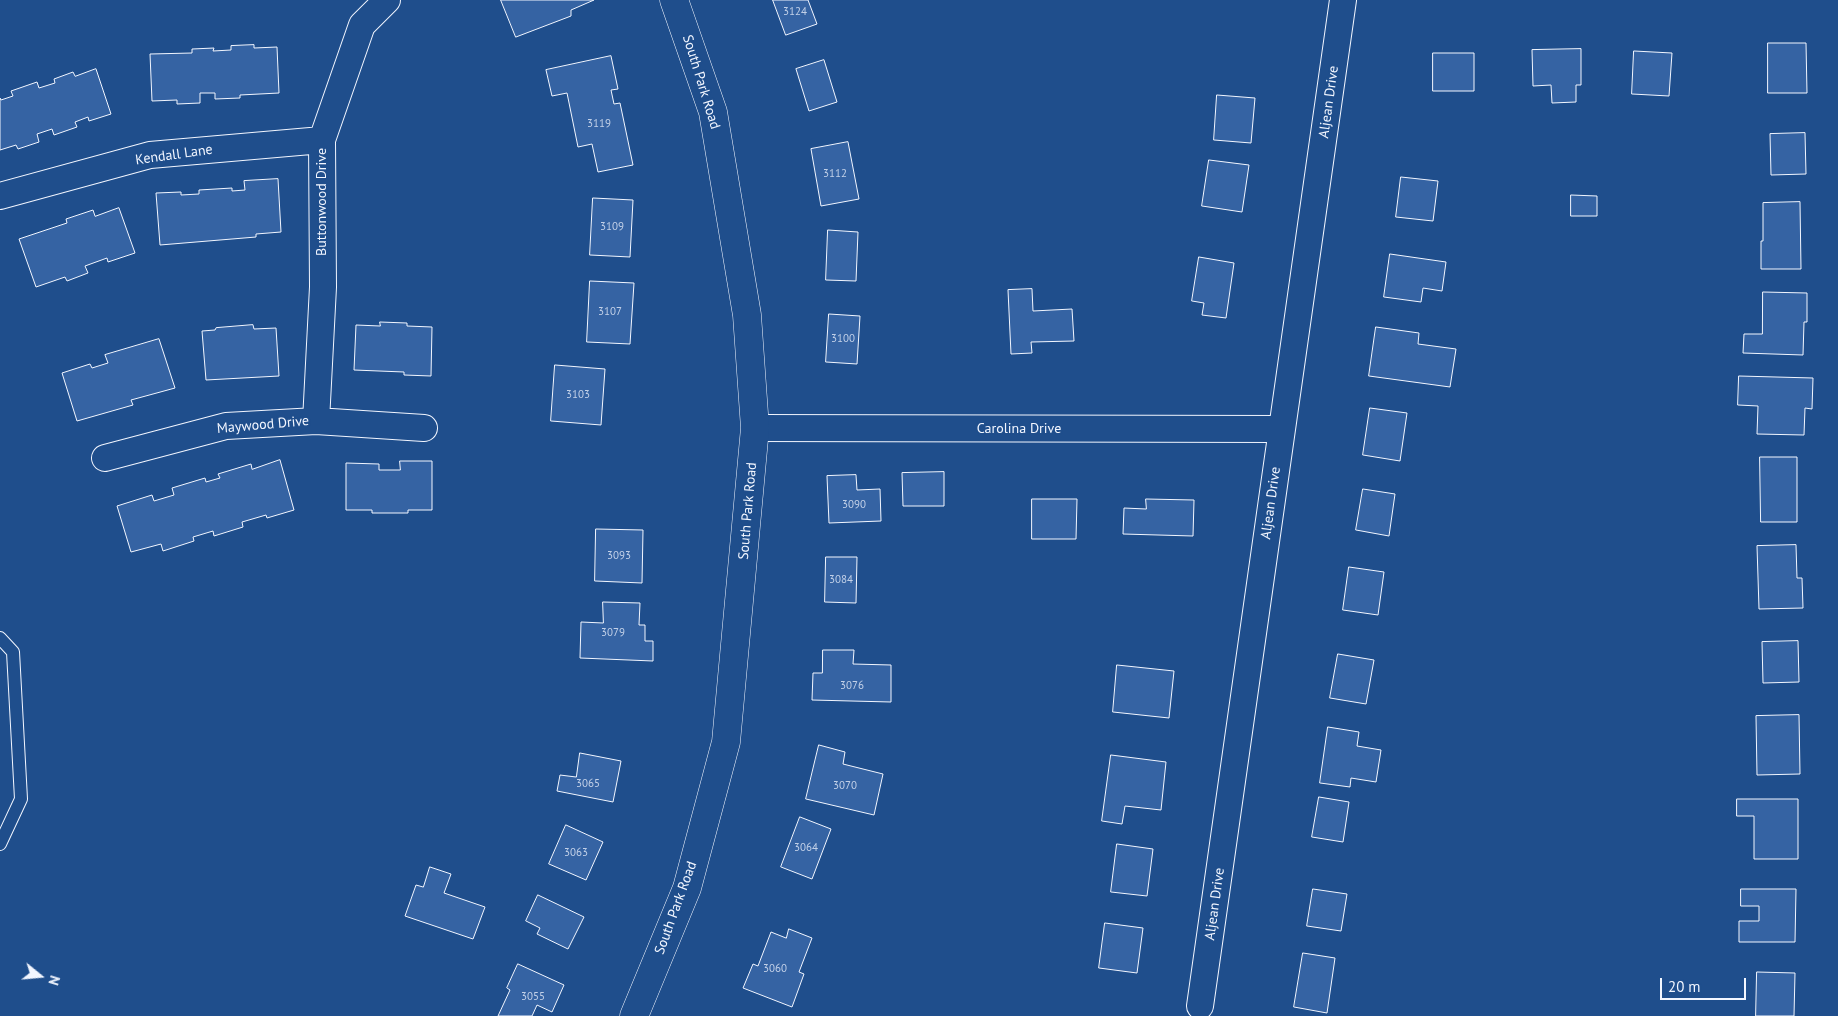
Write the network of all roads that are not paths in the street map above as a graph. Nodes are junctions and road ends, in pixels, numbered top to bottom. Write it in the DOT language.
graph roads {
  1 [pos="387,0"];
  2 [pos="674,0"];
  3 [pos="1343,0"];
  4 [pos="322,140"];
  5 [pos="0,196"];
  6 [pos="316,421"];
  7 [pos="424,428"];
  8 [pos="755,428"];
  9 [pos="1282,429"];
  10 [pos="106,458"];
  11 [pos="0,638"];
  12 [pos="0,844"];
  13 [pos="1200,1006"];
  14 [pos="634,1016"];
  1 -- 4 [label="street, Buttonwood Drive"];
  2 -- 8 [label="main road, South Park Road"];
  3 -- 9 [label="street, Aljean Drive"];
  4 -- 5 [label="street, Kendall Lane"];
  4 -- 6 [label="street, Buttonwood Drive"];
  6 -- 7 [label="street, Maywood Drive"];
  6 -- 10 [label="street, Maywood Drive"];
  8 -- 9 [label="street, Carolina Drive"];
  8 -- 14 [label="main road, South Park Road"];
  9 -- 13 [label="street, Aljean Drive"];
  11 -- 12 [label="lane"];
}
